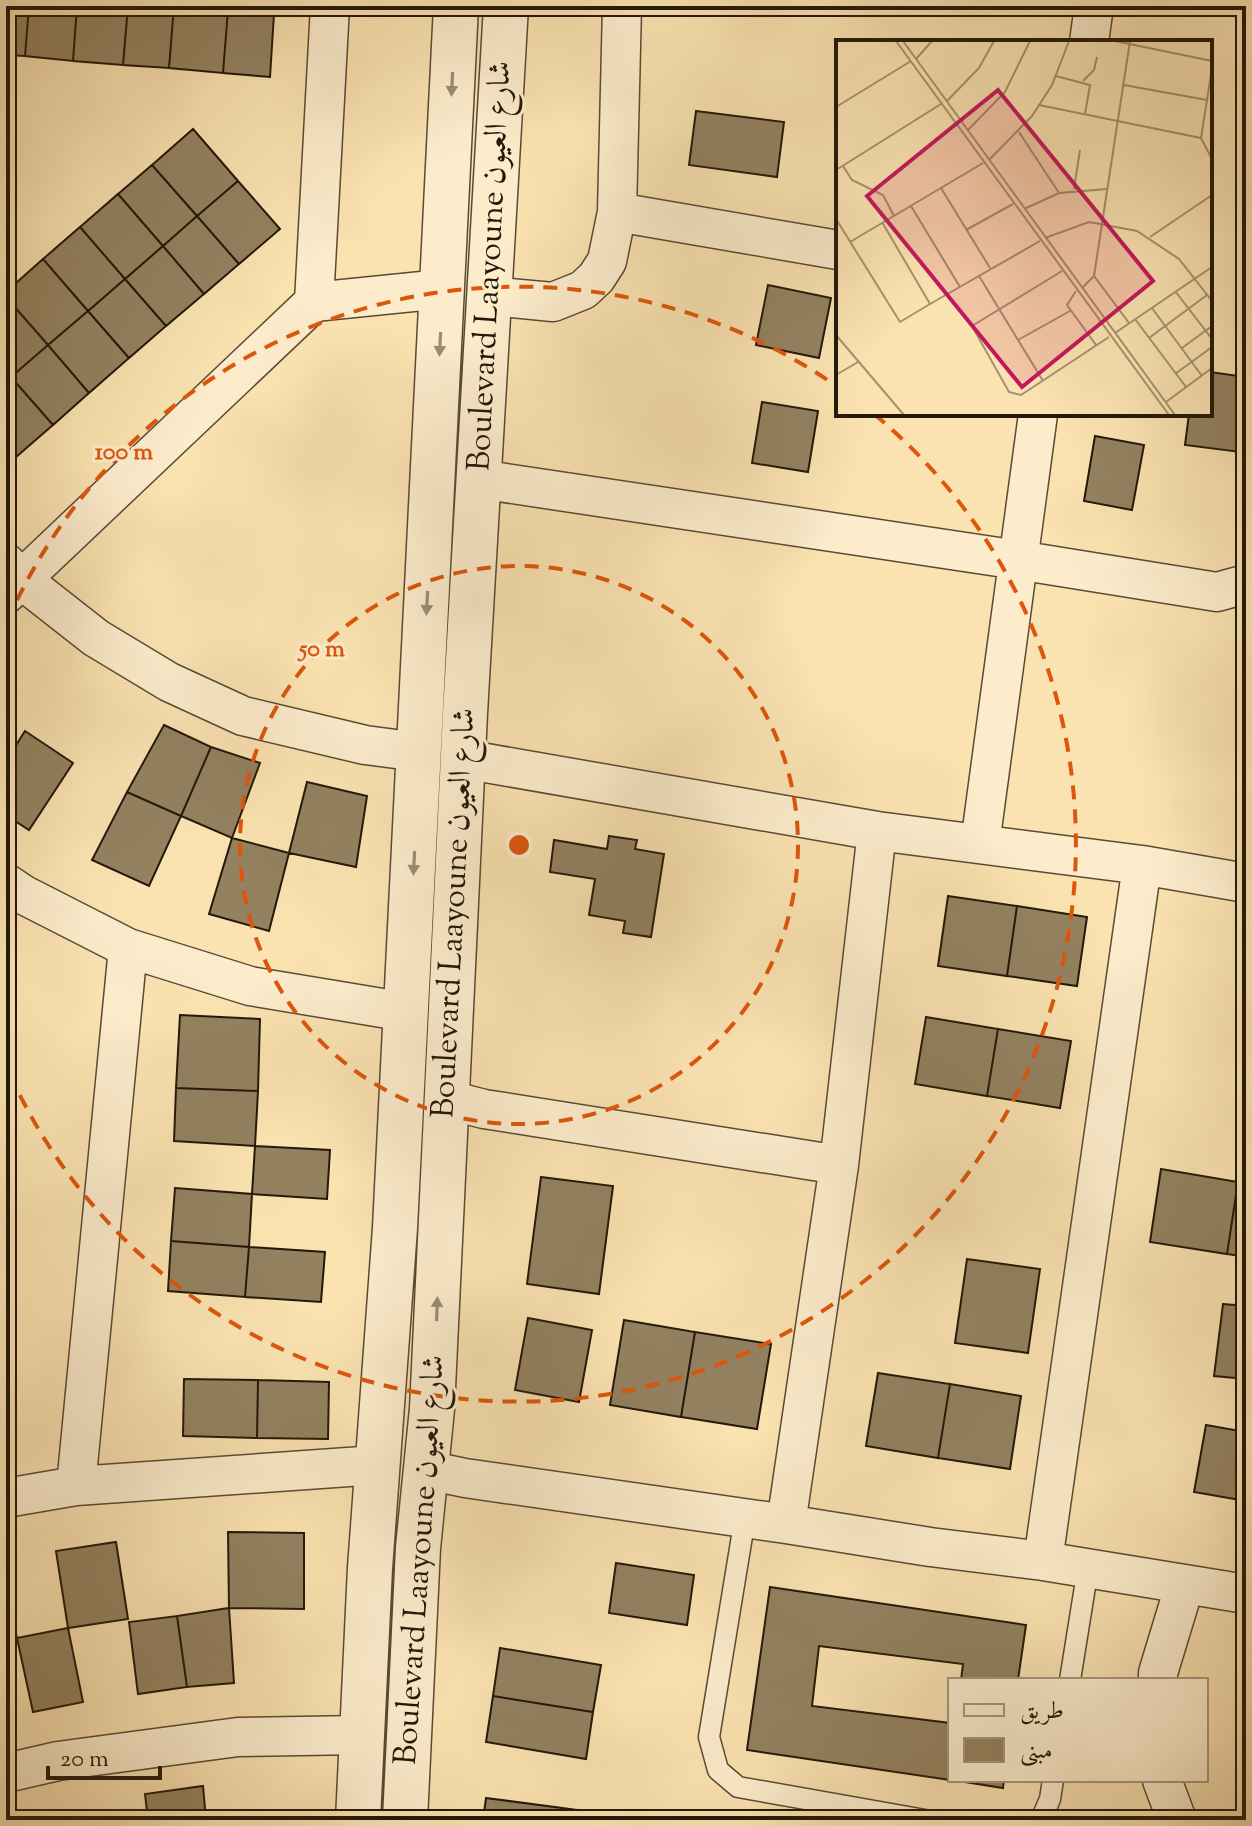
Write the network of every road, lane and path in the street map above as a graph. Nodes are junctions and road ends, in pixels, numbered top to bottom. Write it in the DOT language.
graph roads {
  1 [pos="330,6"];
  2 [pos="456,6"];
  3 [pos="506,6"];
  4 [pos="622,6"];
  5 [pos="1094,6"];
  6 [pos="1089,40"];
  7 [pos="617,212"];
  8 [pos="836,250"];
  9 [pos="442,289"];
  10 [pos="489,296"];
  11 [pos="314,302"];
  12 [pos="1038,416"];
  13 [pos="479,479"];
  14 [pos="1018,560"];
  15 [pos="11,579"];
  16 [pos="1246,584"];
  17 [pos="419,752"];
  18 [pos="463,759"];
  19 [pos="877,831"];
  20 [pos="980,844"];
  21 [pos="1142,865"];
  22 [pos="1246,883"];
  23 [pos="12,897"];
  24 [pos="128,948"];
  25 [pos="406,1012"];
  26 [pos="445,1099"];
  27 [pos="839,1165"];
  28 [pos="377,1465"];
  29 [pos="427,1470"];
  30 [pos="76,1486"];
  31 [pos="6,1498"];
  32 [pos="745,1518"];
  33 [pos="786,1524"];
  34 [pos="1043,1561"];
  35 [pos="1088,1568"];
  36 [pos="1185,1584"];
  37 [pos="1246,1594"];
  38 [pos="1070,1678"];
  39 [pos="1158,1678"];
  40 [pos="362,1735"];
  41 [pos="6,1773"];
  42 [pos="1053,1782"];
  43 [pos="1163,1782"];
  44 [pos="358,1820"];
  45 [pos="405,1820"];
  46 [pos="925,1820"];
  47 [pos="1041,1820"];
  48 [pos="1177,1820"];
  1 -- 11 [label="street"];
  2 -- 9 [label="street, Boulevard Laayoune شارع العيون, one-way"];
  3 -- 10 [label="street, Boulevard Laayoune شارع العيون"];
  4 -- 7 [label="street"];
  5 -- 6 [label="street"];
  7 -- 8 [label="street"];
  7 -- 10 [label="street"];
  9 -- 11 [label="street"];
  9 -- 17 [label="street, Boulevard Laayoune شارع العيون, one-way"];
  10 -- 13 [label="street, Boulevard Laayoune شارع العيون"];
  11 -- 15 [label="street"];
  12 -- 14 [label="street"];
  13 -- 14 [label="street"];
  13 -- 18 [label="street, Boulevard Laayoune شارع العيون"];
  14 -- 16 [label="street"];
  14 -- 20 [label="street"];
  15 -- 17 [label="street"];
  17 -- 25 [label="street, Boulevard Laayoune شارع العيون, one-way"];
  18 -- 19 [label="street"];
  18 -- 26 [label="street, Boulevard Laayoune شارع العيون"];
  19 -- 20 [label="street"];
  19 -- 27 [label="street"];
  20 -- 21 [label="street"];
  21 -- 22 [label="street"];
  21 -- 34 [label="street"];
  23 -- 24 [label="street"];
  24 -- 25 [label="street"];
  24 -- 30 [label="street"];
  25 -- 28 [label="street, Boulevard Laayoune شارع العيون"];
  26 -- 27 [label="street"];
  29 -- 26 [label="street, Boulevard Laayoune شارع العيون, one-way"];
  27 -- 33 [label="street"];
  28 -- 30 [label="street"];
  28 -- 40 [label="street, Boulevard Laayoune شارع العيون"];
  29 -- 32 [label="street"];
  29 -- 45 [label="street, Boulevard Laayoune شارع العيون"];
  30 -- 31 [label="street"];
  32 -- 33 [label="street"];
  32 -- 46 [label="lane"];
  33 -- 34 [label="street"];
  34 -- 35 [label="street"];
  35 -- 36 [label="street"];
  35 -- 38 [label="lane"];
  36 -- 37 [label="street"];
  36 -- 39 [label="street"];
  40 -- 41 [label="street"];
  40 -- 44 [label="street, Boulevard Laayoune شارع العيون"];
  42 -- 47 [label="lane"];
  43 -- 48 [label="street"];
}
